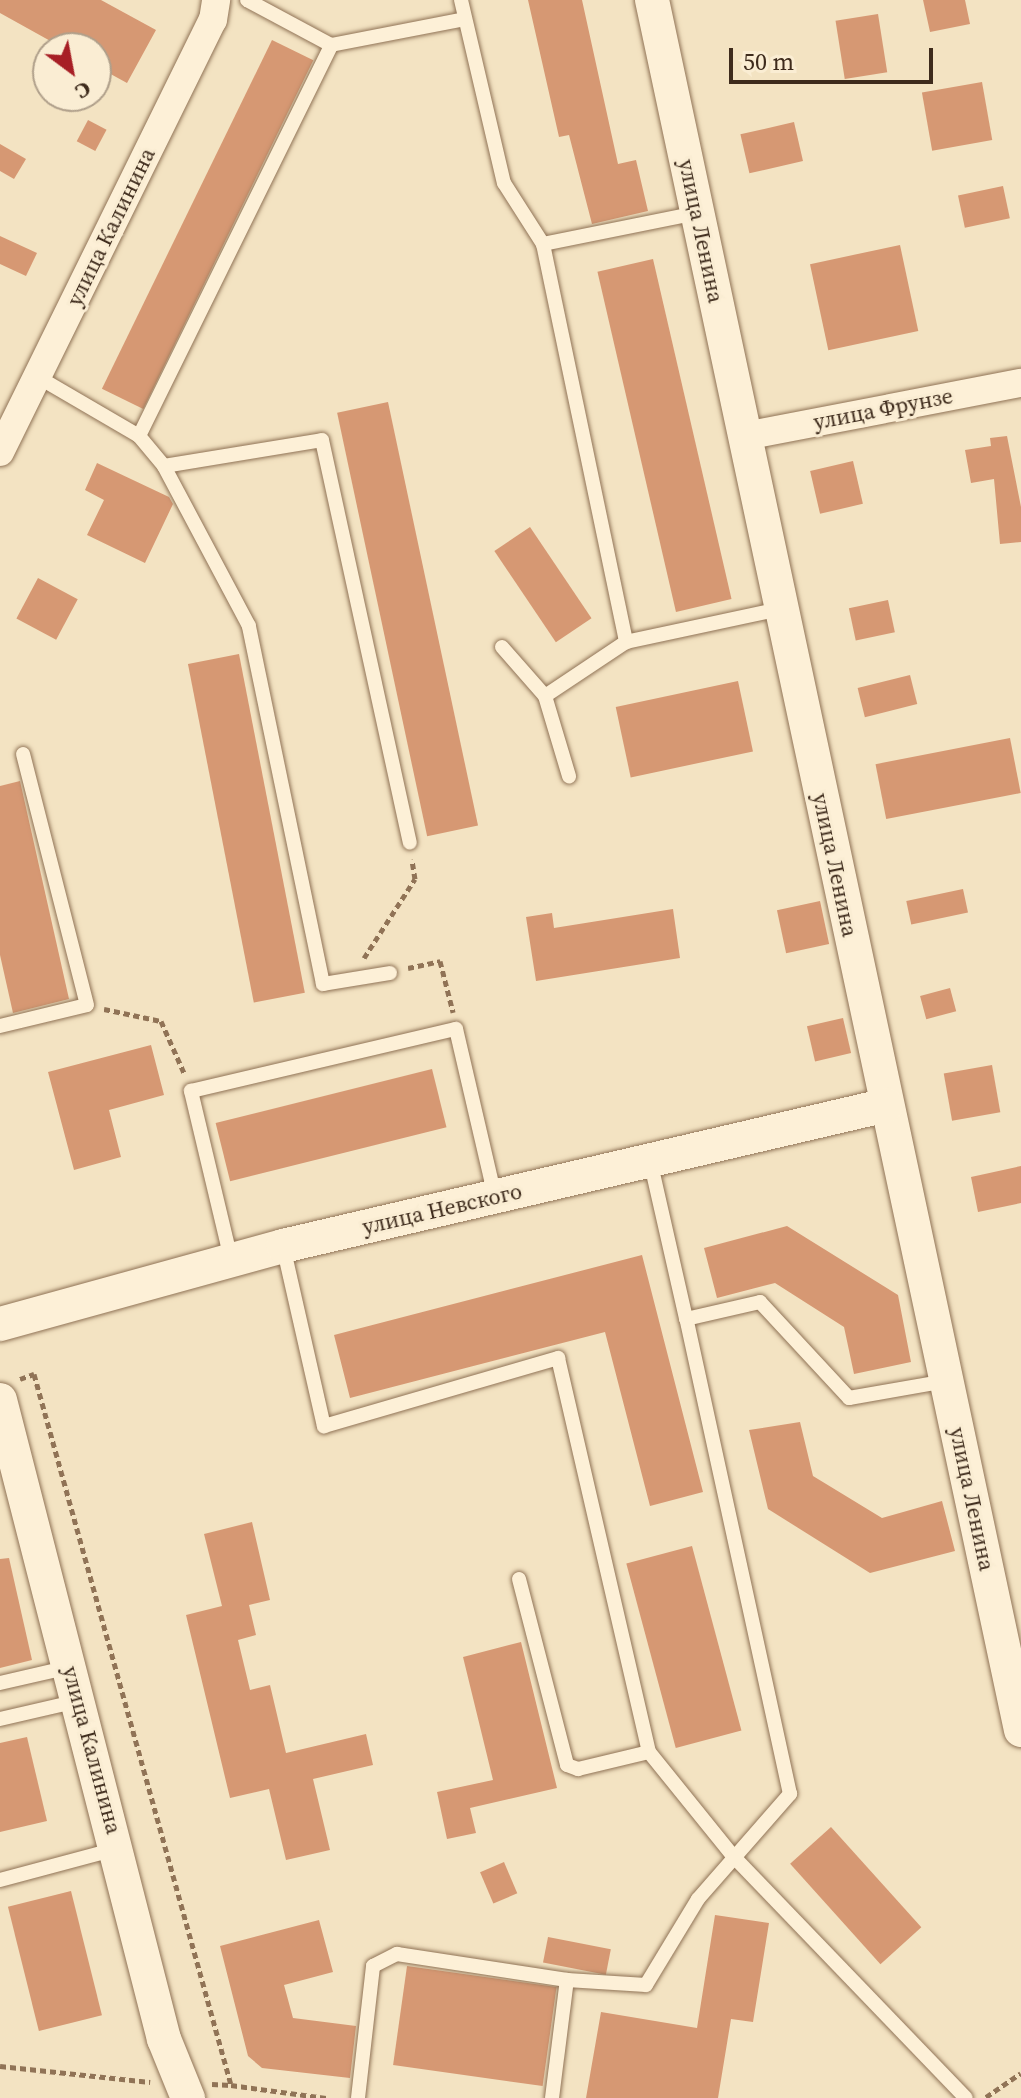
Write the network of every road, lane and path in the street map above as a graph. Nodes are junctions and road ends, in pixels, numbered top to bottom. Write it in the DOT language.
graph roads {
  1 [pos="216,0"];
  2 [pos="247,0"];
  3 [pos="461,0"];
  4 [pos="652,0"];
  5 [pos="465,19"];
  6 [pos="331,45"];
  7 [pos="697,213"];
  8 [pos="543,244"];
  9 [pos="38,377"];
  10 [pos="1021,383"];
  11 [pos="139,436"];
  12 [pos="745,436"];
  13 [pos="2,445"];
  14 [pos="164,466"];
  15 [pos="780,609"];
  16 [pos="626,642"];
  17 [pos="502,647"];
  18 [pos="545,696"];
  19 [pos="23,754"];
  20 [pos="569,776"];
  21 [pos="410,842"];
  22 [pos="390,973"];
  23 [pos="350,979"];
  24 [pos="87,1005"];
  25 [pos="0,1026"];
  26 [pos="456,1029"];
  27 [pos="191,1091"];
  28 [pos="887,1105"];
  29 [pos="649,1160"];
  30 [pos="496,1196"];
  31 [pos="283,1246"];
  32 [pos="231,1259"];
  33 [pos="686,1319"];
  34 [pos="0,1324"];
  35 [pos="946,1381"];
  36 [pos="6,1391"];
  37 [pos="519,1579"];
  38 [pos="70,1667"];
  39 [pos="0,1683"];
  40 [pos="79,1701"];
  41 [pos="0,1719"];
  42 [pos="1021,1730"];
  43 [pos="649,1752"];
  44 [pos="118,1848"];
  45 [pos="732,1855"];
  46 [pos="0,1880"];
  47 [pos="567,1980"];
  48 [pos="0,2066"];
  49 [pos="1021,2073"];
  50 [pos="231,2085"];
  51 [pos="184,2090"];
  52 [pos="326,2098"];
  53 [pos="358,2098"];
  54 [pos="552,2098"];
  55 [pos="966,2098"];
  56 [pos="985,2098"];
  1 -- 9 [label="street, улица Калинина"];
  2 -- 6 [label="lane"];
  3 -- 5 [label="lane"];
  4 -- 7 [label="street, улица Ленина"];
  5 -- 6 [label="lane"];
  5 -- 8 [label="lane"];
  6 -- 11 [label="lane"];
  7 -- 8 [label="lane"];
  7 -- 12 [label="street, улица Ленина"];
  8 -- 16 [label="lane"];
  9 -- 11 [label="lane"];
  9 -- 13 [label="street, улица Калинина"];
  10 -- 12 [label="street, улица Фрунзе"];
  11 -- 14 [label="lane"];
  12 -- 15 [label="street, улица Ленина"];
  14 -- 21 [label="lane"];
  14 -- 23 [label="lane"];
  15 -- 16 [label="lane"];
  15 -- 28 [label="street, улица Ленина"];
  16 -- 18 [label="lane"];
  17 -- 18 [label="lane"];
  18 -- 20 [label="lane"];
  19 -- 24 [label="lane"];
  21 -- 23 [label="path"];
  22 -- 23 [label="lane"];
  22 -- 26 [label="path"];
  24 -- 25 [label="lane"];
  24 -- 27 [label="path"];
  26 -- 27 [label="lane"];
  26 -- 30 [label="lane"];
  27 -- 32 [label="lane"];
  28 -- 29 [label="street, улица Невского"];
  28 -- 35 [label="street, улица Ленина"];
  29 -- 30 [label="street, улица Невского"];
  29 -- 33 [label="lane"];
  30 -- 31 [label="street, улица Невского"];
  31 -- 32 [label="street, улица Невского"];
  31 -- 43 [label="lane"];
  32 -- 34 [label="street, улица Невского"];
  33 -- 35 [label="lane"];
  33 -- 45 [label="lane"];
  35 -- 42 [label="street, улица Ленина"];
  36 -- 38 [label="street, улица Калинина"];
  36 -- 50 [label="path"];
  37 -- 43 [label="lane"];
  38 -- 39 [label="lane"];
  38 -- 40 [label="street, улица Калинина"];
  40 -- 41 [label="lane"];
  40 -- 44 [label="street, улица Калинина"];
  43 -- 45 [label="lane"];
  44 -- 46 [label="lane"];
  44 -- 51 [label="street, улица Калинина"];
  45 -- 47 [label="lane"];
  45 -- 55 [label="lane"];
  47 -- 53 [label="lane"];
  47 -- 54 [label="lane"];
  48 -- 51 [label="path"];
  49 -- 56 [label="path"];
  50 -- 51 [label="path"];
  50 -- 52 [label="path"];
}
